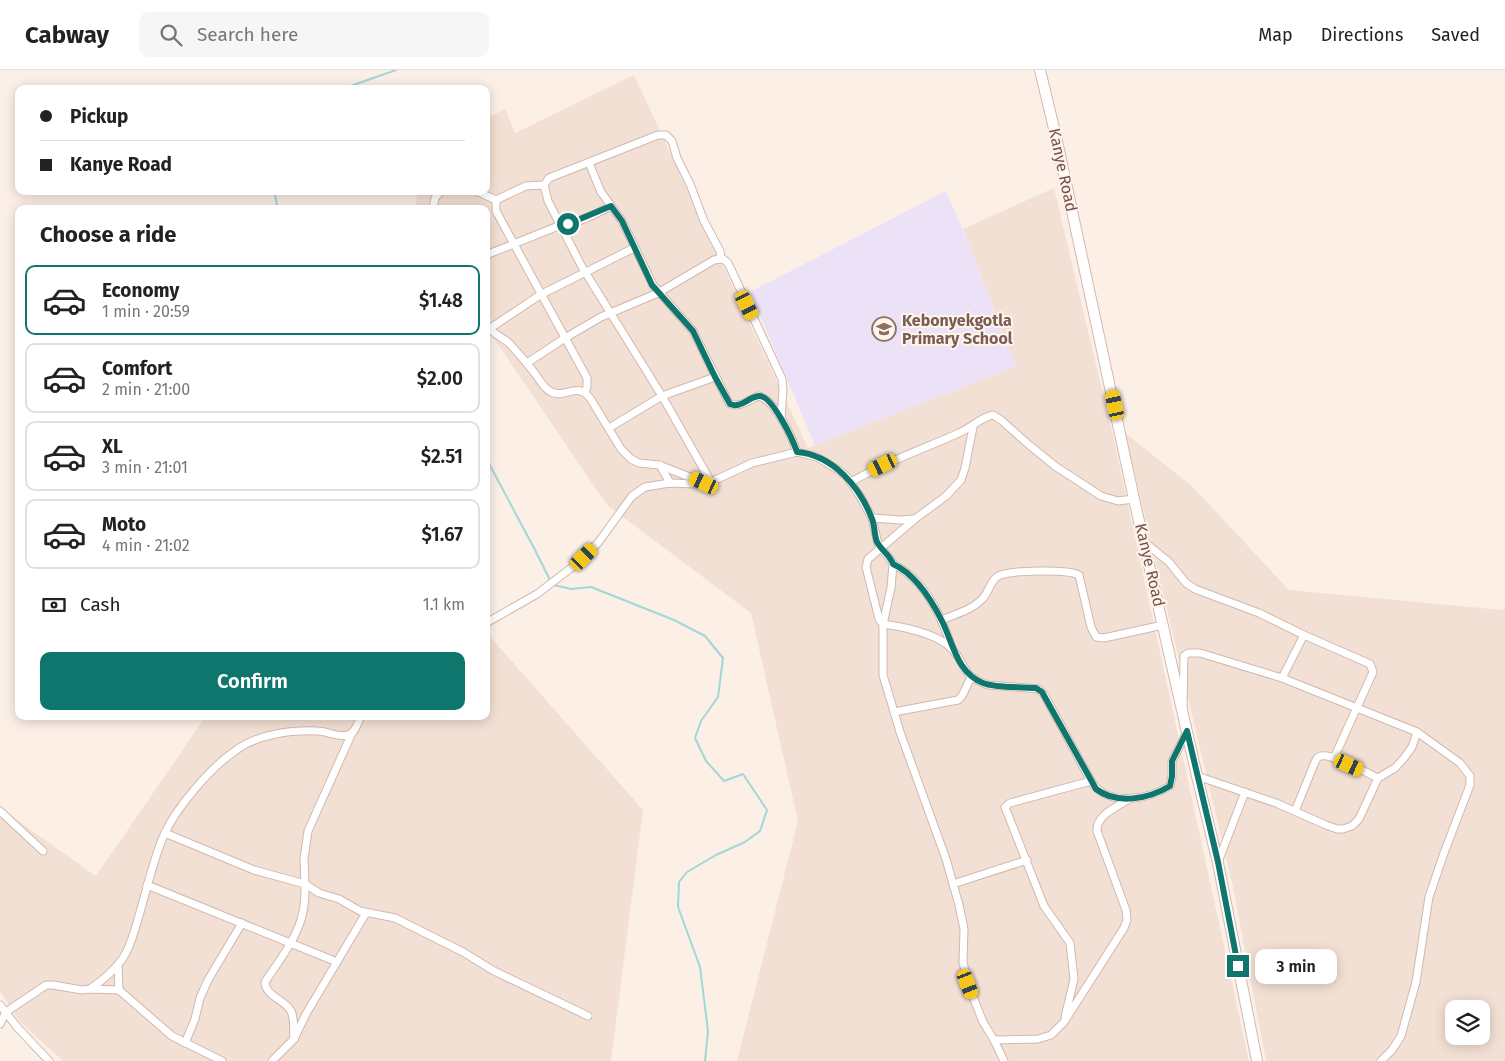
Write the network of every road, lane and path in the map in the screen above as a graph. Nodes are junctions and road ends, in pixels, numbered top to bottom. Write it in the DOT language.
graph roads {
  1 [pos="1040,70"];
  2 [pos="589,163"];
  3 [pos="544,185"];
  4 [pos="485,195"];
  5 [pos="496,200"];
  6 [pos="611,206"];
  7 [pos="562,225"];
  8 [pos="514,243"];
  9 [pos="634,248"];
  10 [pos="490,253"];
  11 [pos="721,258"];
  12 [pos="585,272"];
  13 [pos="658,293"];
  14 [pos="540,295"];
  15 [pos="612,312"];
  16 [pos="490,326"];
  17 [pos="490,329"];
  18 [pos="565,338"];
  19 [pos="526,363"];
  20 [pos="715,377"];
  21 [pos="585,392"];
  22 [pos="662,396"];
  23 [pos="781,418"];
  24 [pos="973,427"];
  25 [pos="609,428"];
  26 [pos="797,452"];
  27 [pos="662,469"];
  28 [pos="851,482"];
  29 [pos="670,483"];
  30 [pos="708,483"];
  31 [pos="656,485"];
  32 [pos="1134,499"];
  33 [pos="872,518"];
  34 [pos="914,519"];
  35 [pos="1144,542"];
  36 [pos="881,548"];
  37 [pos="893,564"];
  38 [pos="942,620"];
  39 [pos="490,621"];
  40 [pos="883,624"];
  41 [pos="1163,625"];
  42 [pos="1304,635"];
  43 [pos="952,649"];
  44 [pos="971,677"];
  45 [pos="1282,678"];
  46 [pos="1357,709"];
  47 [pos="894,712"];
  48 [pos="1183,712"];
  49 [pos="359,720"];
  50 [pos="1187,731"];
  51 [pos="1417,732"];
  52 [pos="352,733"];
  53 [pos="1334,758"];
  54 [pos="1197,776"];
  55 [pos="1378,778"];
  56 [pos="1091,781"];
  57 [pos="1244,792"];
  58 [pos="1128,799"];
  59 [pos="0,811"];
  60 [pos="1295,811"];
  61 [pos="165,833"];
  62 [pos="43,851"];
  63 [pos="1026,860"];
  64 [pos="1218,862"];
  65 [pos="305,884"];
  66 [pos="953,884"];
  67 [pos="148,885"];
  68 [pos="366,913"];
  69 [pos="242,923"];
  70 [pos="289,944"];
  71 [pos="337,962"];
  72 [pos="118,966"];
  73 [pos="90,989"];
  74 [pos="119,990"];
  75 [pos="0,1005"];
  76 [pos="6,1012"];
  77 [pos="588,1016"];
  78 [pos="0,1022"];
  79 [pos="1064,1022"];
  80 [pos="294,1039"];
  81 [pos="994,1040"];
  82 [pos="185,1043"];
  83 [pos="49,1061"];
  84 [pos="222,1061"];
  85 [pos="272,1061"];
  86 [pos="1004,1061"];
  87 [pos="1257,1061"];
  88 [pos="1381,1061"];
  1 -- 32 [label="main road, Kanye Road"];
  2 -- 3 [label="street"];
  2 -- 6 [label="street"];
  2 -- 11 [label="street"];
  3 -- 5 [label="street"];
  3 -- 7 [label="street"];
  4 -- 5 [label="street"];
  5 -- 8 [label="street"];
  6 -- 7 [label="street"];
  6 -- 9 [label="street"];
  7 -- 8 [label="street"];
  7 -- 12 [label="street"];
  8 -- 10 [label="street"];
  8 -- 14 [label="street"];
  9 -- 12 [label="street"];
  9 -- 13 [label="street"];
  11 -- 13 [label="street"];
  11 -- 23 [label="street"];
  12 -- 14 [label="street"];
  12 -- 15 [label="street"];
  13 -- 15 [label="street"];
  13 -- 20 [label="street"];
  14 -- 16 [label="street"];
  14 -- 18 [label="street"];
  15 -- 18 [label="street"];
  15 -- 22 [label="street"];
  17 -- 19 [label="street"];
  18 -- 19 [label="street"];
  18 -- 21 [label="street"];
  19 -- 21 [label="street"];
  20 -- 22 [label="street"];
  20 -- 23 [label="street"];
  21 -- 25 [label="street"];
  22 -- 25 [label="street"];
  22 -- 30 [label="street"];
  23 -- 26 [label="street"];
  24 -- 28 [label="street"];
  24 -- 32 [label="street"];
  24 -- 34 [label="street"];
  25 -- 27 [label="street"];
  26 -- 28 [label="street"];
  26 -- 30 [label="street"];
  27 -- 29 [label="street"];
  27 -- 30 [label="street"];
  27 -- 31 [label="street"];
  28 -- 33 [label="street"];
  29 -- 30 [label="street"];
  29 -- 31 [label="street"];
  31 -- 39 [label="street"];
  32 -- 35 [label="main road, Kanye Road"];
  33 -- 34 [label="street"];
  33 -- 36 [label="street"];
  34 -- 36 [label="street"];
  35 -- 41 [label="main road, Kanye Road"];
  35 -- 42 [label="street"];
  36 -- 37 [label="street"];
  36 -- 40 [label="street"];
  37 -- 38 [label="street"];
  37 -- 40 [label="street"];
  38 -- 41 [label="street"];
  38 -- 43 [label="street"];
  40 -- 43 [label="street"];
  40 -- 47 [label="street"];
  41 -- 48 [label="main road, Kanye Road"];
  42 -- 45 [label="street"];
  42 -- 46 [label="street"];
  43 -- 44 [label="street"];
  44 -- 47 [label="street"];
  44 -- 56 [label="street"];
  45 -- 46 [label="street"];
  45 -- 48 [label="street"];
  46 -- 51 [label="street"];
  46 -- 53 [label="street"];
  47 -- 66 [label="street"];
  48 -- 50 [label="main road, Kanye Road"];
  49 -- 52 [label="street"];
  50 -- 54 [label="main road, Kanye Road"];
  50 -- 58 [label="street"];
  51 -- 55 [label="street"];
  51 -- 88 [label="street"];
  52 -- 61 [label="street"];
  52 -- 65 [label="street"];
  53 -- 55 [label="street"];
  53 -- 60 [label="street"];
  54 -- 57 [label="street"];
  54 -- 64 [label="main road, Kanye Road"];
  55 -- 60 [label="street"];
  56 -- 58 [label="street"];
  56 -- 63 [label="street"];
  57 -- 60 [label="street"];
  57 -- 64 [label="street"];
  58 -- 79 [label="street"];
  59 -- 62 [label="street"];
  61 -- 65 [label="street"];
  61 -- 67 [label="street"];
  63 -- 66 [label="street"];
  63 -- 79 [label="street"];
  64 -- 87 [label="main road, Kanye Road"];
  65 -- 68 [label="street"];
  65 -- 70 [label="street"];
  66 -- 81 [label="street"];
  67 -- 69 [label="street"];
  67 -- 72 [label="street"];
  68 -- 71 [label="street"];
  68 -- 77 [label="street"];
  69 -- 70 [label="street"];
  69 -- 82 [label="street"];
  70 -- 71 [label="street"];
  70 -- 80 [label="street"];
  71 -- 80 [label="street"];
  72 -- 73 [label="street"];
  72 -- 74 [label="street"];
  73 -- 74 [label="street"];
  73 -- 76 [label="street"];
  74 -- 82 [label="street"];
  75 -- 76 [label="street"];
  76 -- 78 [label="street"];
  76 -- 83 [label="street"];
  79 -- 81 [label="street"];
  80 -- 85 [label="street"];
  81 -- 86 [label="street"];
  82 -- 84 [label="street"];
}
